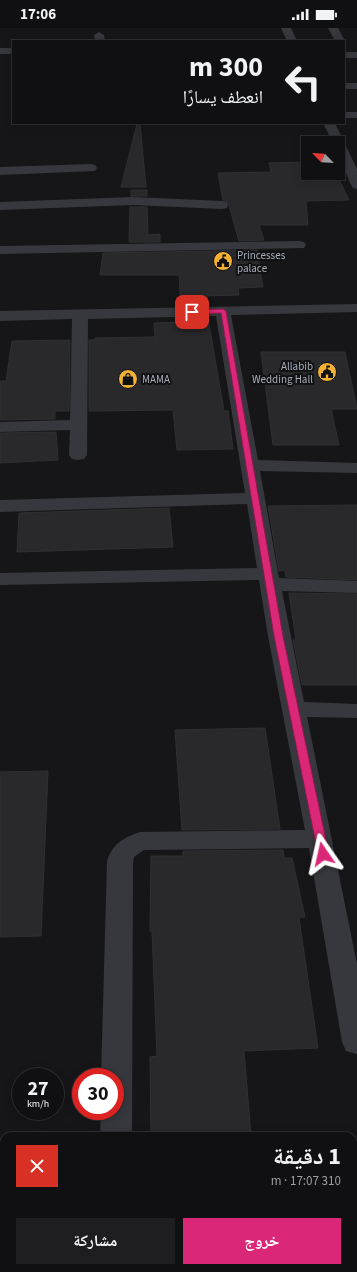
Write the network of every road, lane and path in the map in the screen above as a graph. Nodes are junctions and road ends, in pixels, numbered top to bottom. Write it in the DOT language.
graph roads {
  1 [pos="286,28"];
  2 [pos="333,28"];
  3 [pos="292,40"];
  4 [pos="339,40"];
  5 [pos="0,51"];
  6 [pos="12,51"];
  7 [pos="345,55"];
  8 [pos="357,55"];
  9 [pos="345,86"];
  10 [pos="357,86"];
  11 [pos="345,115"];
  12 [pos="357,115"];
  13 [pos="330,124"];
  14 [pos="353,164"];
  15 [pos="91,168"];
  16 [pos="0,171"];
  17 [pos="357,185"];
  18 [pos="222,205"];
  19 [pos="0,206"];
  20 [pos="299,245"];
  21 [pos="0,250"];
  22 [pos="357,308"];
  23 [pos="223,311"];
  24 [pos="80,314"];
  25 [pos="0,316"];
  26 [pos="79,425"];
  27 [pos="0,427"];
  28 [pos="78,454"];
  29 [pos="250,465"];
  30 [pos="357,468"];
  31 [pos="256,498"];
  32 [pos="0,506"];
  33 [pos="0,579"];
  34 [pos="269,579"];
  35 [pos="357,587"];
  36 [pos="294,709"];
  37 [pos="357,711"];
  38 [pos="320,839"];
  39 [pos="348,939"];
  40 [pos="357,1042"];
  41 [pos="116,1132"];
  1 -- 3 [label="street"];
  2 -- 4 [label="street"];
  5 -- 6 [label="street"];
  7 -- 8 [label="street"];
  9 -- 10 [label="street"];
  11 -- 12 [label="street"];
  13 -- 14 [label="street"];
  14 -- 17 [label="street"];
  15 -- 16 [label="street"];
  18 -- 19 [label="street"];
  20 -- 21 [label="street"];
  22 -- 23 [label="street"];
  23 -- 24 [label="street"];
  23 -- 29 [label="street"];
  24 -- 25 [label="street"];
  24 -- 26 [label="street"];
  26 -- 27 [label="street"];
  26 -- 28 [label="street"];
  29 -- 30 [label="street"];
  29 -- 31 [label="street"];
  31 -- 32 [label="street"];
  31 -- 34 [label="street"];
  33 -- 34 [label="street"];
  34 -- 35 [label="street"];
  34 -- 36 [label="street"];
  36 -- 37 [label="street"];
  36 -- 38 [label="street"];
  38 -- 39 [label="street"];
  38 -- 41 [label="street"];
  39 -- 40 [label="street"];
}
